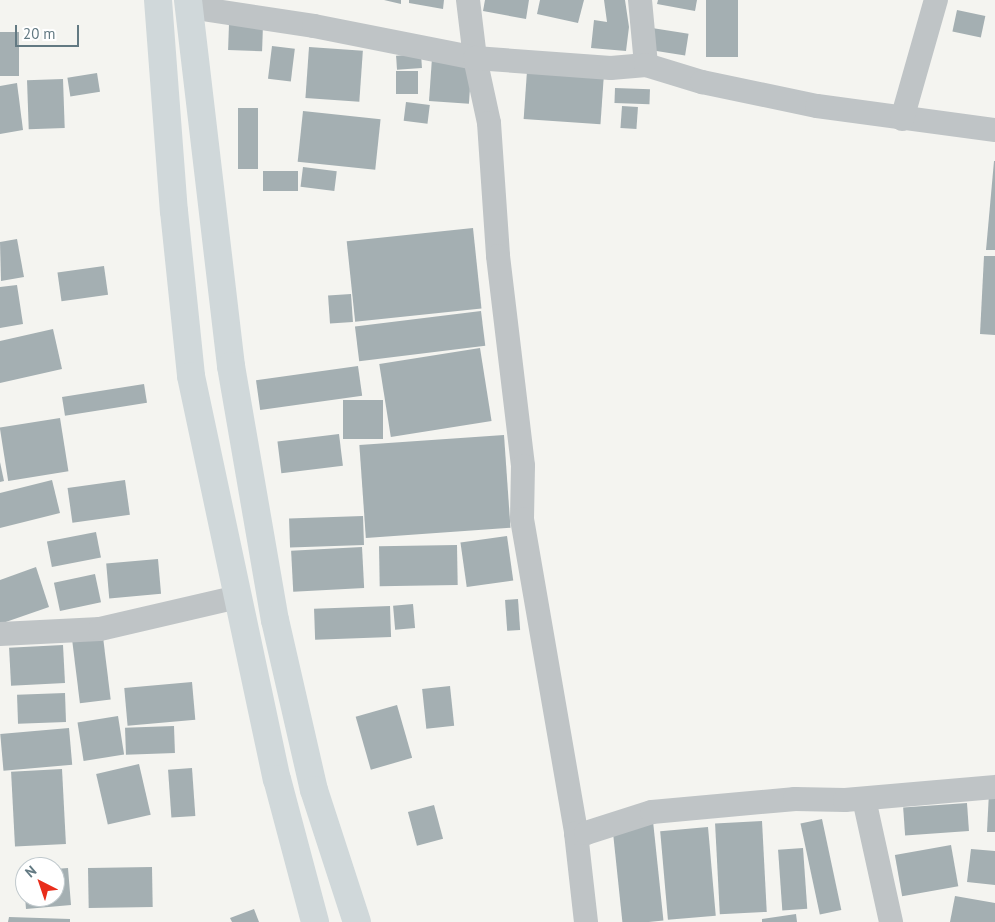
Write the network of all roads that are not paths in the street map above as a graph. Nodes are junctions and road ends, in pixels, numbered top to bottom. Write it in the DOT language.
graph roads {
  1 [pos="158,0"];
  2 [pos="468,0"];
  3 [pos="640,0"];
  4 [pos="936,0"];
  5 [pos="189,3"];
  6 [pos="475,58"];
  7 [pos="646,65"];
  8 [pos="902,119"];
  9 [pos="995,130"];
  10 [pos="231,366"];
  11 [pos="191,376"];
  12 [pos="238,597"];
  13 [pos="0,634"];
  14 [pos="995,787"];
  15 [pos="864,799"];
  16 [pos="576,833"];
  17 [pos="315,922"];
  18 [pos="357,922"];
  19 [pos="586,922"];
  20 [pos="891,922"];
  1 -- 11 [label="main road"];
  2 -- 6 [label="street"];
  3 -- 7 [label="street"];
  4 -- 8 [label="street"];
  5 -- 6 [label="street"];
  5 -- 10 [label="main road"];
  6 -- 7 [label="street"];
  6 -- 16 [label="street"];
  7 -- 8 [label="street"];
  8 -- 9 [label="street"];
  10 -- 11 [label="main road"];
  10 -- 18 [label="main road"];
  11 -- 12 [label="main road"];
  12 -- 13 [label="street"];
  12 -- 17 [label="main road"];
  14 -- 15 [label="street"];
  15 -- 16 [label="street"];
  15 -- 20 [label="street"];
  16 -- 19 [label="street"];
}
